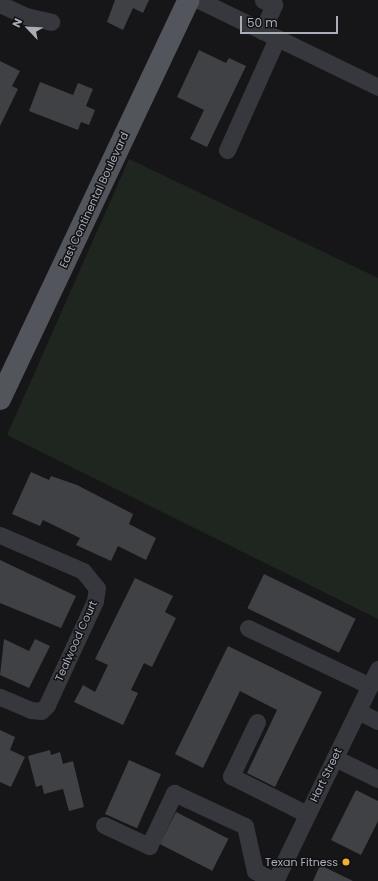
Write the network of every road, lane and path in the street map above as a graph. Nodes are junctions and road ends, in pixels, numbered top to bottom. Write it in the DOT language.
graph roads {
  1 [pos="189,0"];
  2 [pos="199,0"];
  3 [pos="263,0"];
  4 [pos="0,4"];
  5 [pos="51,22"];
  6 [pos="270,34"];
  7 [pos="378,87"];
  8 [pos="227,150"];
  9 [pos="0,399"];
  10 [pos="0,535"];
  11 [pos="248,628"];
  12 [pos="378,669"];
  13 [pos="370,686"];
  14 [pos="0,697"];
  15 [pos="358,710"];
  16 [pos="378,721"];
  17 [pos="257,722"];
  18 [pos="335,758"];
  19 [pos="378,779"];
  20 [pos="307,814"];
  21 [pos="104,825"];
  22 [pos="275,881"];
  1 -- 9 [label="main road, East Continental Boulevard"];
  2 -- 6 [label="street"];
  3 -- 6 [label="street"];
  4 -- 5 [label="street"];
  6 -- 7 [label="street"];
  6 -- 8 [label="street"];
  10 -- 14 [label="street, Tealwood Court"];
  11 -- 13 [label="street"];
  12 -- 13 [label="street, Hart Street"];
  13 -- 15 [label="street, Hart Street"];
  15 -- 16 [label="street"];
  15 -- 18 [label="street, Hart Street"];
  17 -- 20 [label="street"];
  18 -- 19 [label="street"];
  18 -- 20 [label="street, Hart Street"];
  20 -- 22 [label="street, Hart Street"];
  21 -- 22 [label="street"];
}
